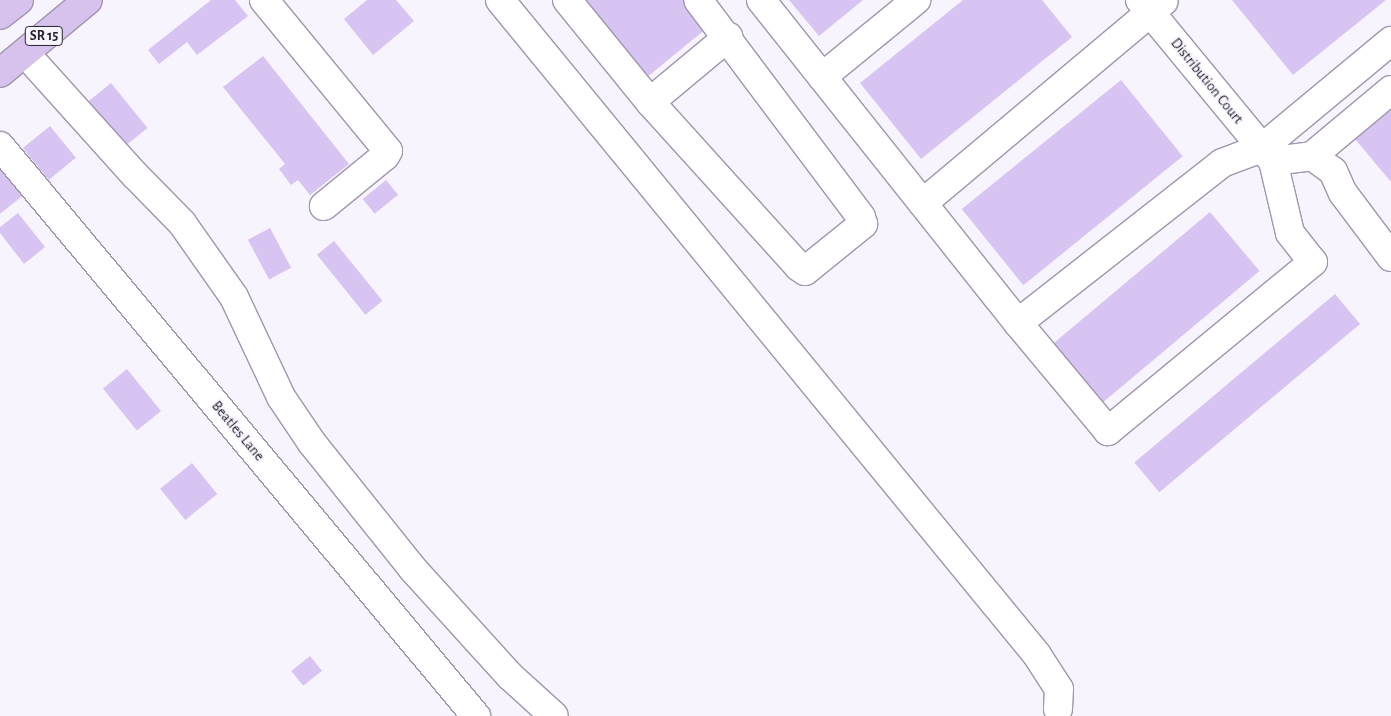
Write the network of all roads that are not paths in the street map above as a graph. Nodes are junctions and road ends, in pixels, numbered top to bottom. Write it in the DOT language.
graph roads {
  1 [pos="19,0"];
  2 [pos="63,0"];
  3 [pos="88,0"];
  4 [pos="264,0"];
  5 [pos="500,0"];
  6 [pos="567,0"];
  7 [pos="698,0"];
  8 [pos="761,0"];
  9 [pos="916,0"];
  10 [pos="1152,4"];
  11 [pos="0,15"];
  12 [pos="728,38"];
  13 [pos="1391,41"];
  14 [pos="12,51"];
  15 [pos="0,73"];
  16 [pos="822,77"];
  17 [pos="1391,90"];
  18 [pos="650,102"];
  19 [pos="0,146"];
  20 [pos="1268,155"];
  21 [pos="1312,156"];
  22 [pos="923,203"];
  23 [pos="324,206"];
  24 [pos="1391,257"];
  25 [pos="1018,323"];
  26 [pos="1058,709"];
  27 [pos="476,716"];
  28 [pos="554,716"];
  1 -- 11 [label="main road, SR 15"];
  2 -- 14 [label="main road"];
  3 -- 14 [label="main road, SR 15"];
  4 -- 23 [label="street"];
  5 -- 26 [label="street"];
  6 -- 18 [label="street"];
  7 -- 12 [label="street"];
  8 -- 16 [label="street"];
  9 -- 16 [label="street"];
  10 -- 20 [label="street, Distribution Court"];
  10 -- 22 [label="street"];
  12 -- 18 [label="street"];
  12 -- 18 [label="street"];
  13 -- 20 [label="street"];
  14 -- 15 [label="main road, SR 15"];
  14 -- 28 [label="street"];
  16 -- 22 [label="street"];
  17 -- 21 [label="street"];
  19 -- 27 [label="street, Beatles Lane"];
  20 -- 21 [label="street"];
  20 -- 25 [label="street"];
  20 -- 25 [label="street"];
  21 -- 24 [label="street"];
  22 -- 25 [label="street"];
}
